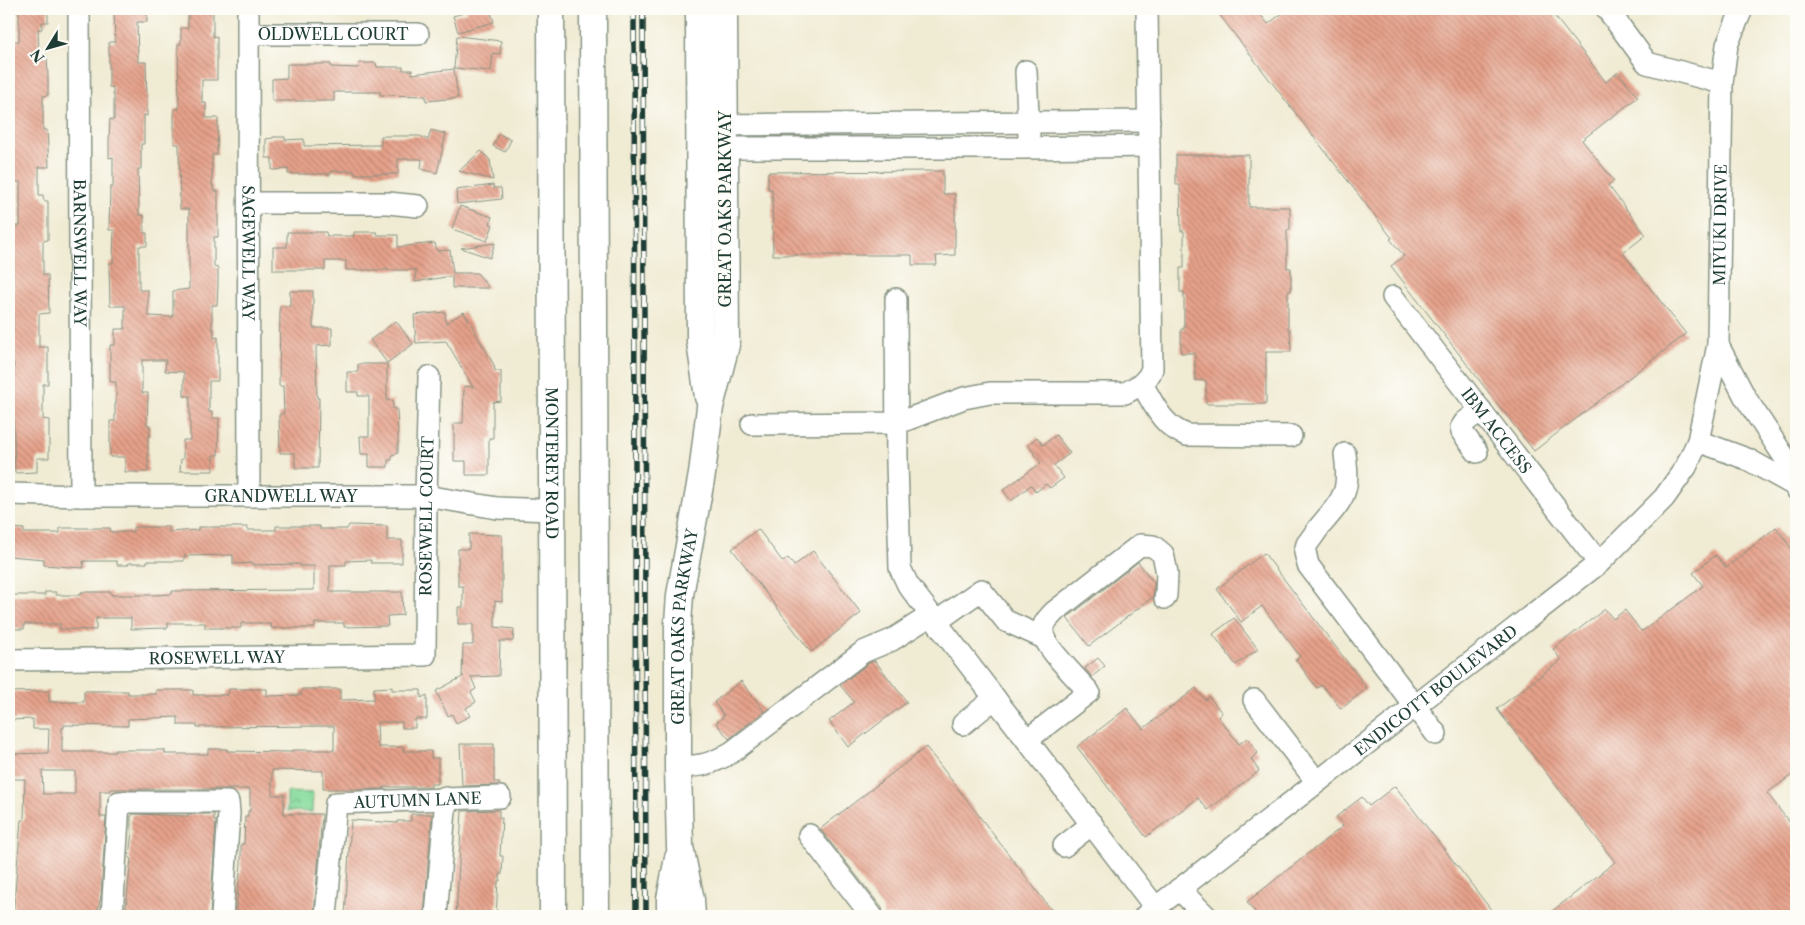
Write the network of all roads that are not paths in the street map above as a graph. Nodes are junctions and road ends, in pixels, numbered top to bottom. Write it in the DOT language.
graph roads {
  1 [pos="79,9"];
  2 [pos="248,9"];
  3 [pos="551,9"];
  4 [pos="593,9"];
  5 [pos="699,9"];
  6 [pos="724,9"];
  7 [pos="1147,9"];
  8 [pos="1607,9"];
  9 [pos="1742,9"];
  10 [pos="249,34"];
  11 [pos="418,34"];
  12 [pos="1026,70"];
  13 [pos="1722,82"];
  14 [pos="1149,121"];
  15 [pos="1028,123"];
  16 [pos="699,137"];
  17 [pos="725,137"];
  18 [pos="1149,146"];
  19 [pos="1029,148"];
  20 [pos="248,203"];
  21 [pos="418,206"];
  22 [pos="1393,297"];
  23 [pos="896,299"];
  24 [pos="1718,345"];
  25 [pos="428,377"];
  26 [pos="1142,384"];
  27 [pos="710,407"];
  28 [pos="1481,410"];
  29 [pos="752,424"];
  30 [pos="898,424"];
  31 [pos="1292,436"];
  32 [pos="1698,441"];
  33 [pos="1477,452"];
  34 [pos="1345,454"];
  35 [pos="1795,487"];
  36 [pos="9,494"];
  37 [pos="81,496"];
  38 [pos="249,496"];
  39 [pos="426,496"];
  40 [pos="553,510"];
  41 [pos="1599,562"];
  42 [pos="1165,598"];
  43 [pos="934,618"];
  44 [pos="1044,638"];
  45 [pos="425,655"];
  46 [pos="9,660"];
  47 [pos="995,698"];
  48 [pos="1254,700"];
  49 [pos="1415,706"];
  50 [pos="963,724"];
  51 [pos="1436,734"];
  52 [pos="1027,740"];
  53 [pos="678,767"];
  54 [pos="1317,782"];
  55 [pos="500,797"];
  56 [pos="446,798"];
  57 [pos="1092,824"];
  58 [pos="809,835"];
  59 [pos="1064,846"];
  60 [pos="680,847"];
  61 [pos="1180,889"];
  62 [pos="1150,912"];
  63 [pos="112,916"];
  64 [pos="222,916"];
  65 [pos="326,916"];
  66 [pos="436,916"];
  67 [pos="554,916"];
  68 [pos="596,916"];
  69 [pos="670,916"];
  70 [pos="692,916"];
  71 [pos="872,916"];
  72 [pos="1206,916"];
  1 -- 37 [label="street, BARNSWELL WAY"];
  2 -- 10 [label="street, SAGEWELL WAY"];
  3 -- 40 [label="main road, MONTEREY ROAD"];
  4 -- 68 [label="main road"];
  5 -- 16 [label="main road, GREAT OAKS PARKWAY"];
  6 -- 17 [label="main road, GREAT OAKS PARKWAY"];
  7 -- 14 [label="street"];
  8 -- 13 [label="street"];
  9 -- 13 [label="street, MIYUKI DRIVE"];
  10 -- 11 [label="street, OLDWELL COURT"];
  10 -- 20 [label="street, SAGEWELL WAY"];
  12 -- 15 [label="street"];
  13 -- 24 [label="street, MIYUKI DRIVE"];
  14 -- 15 [label="street"];
  14 -- 18 [label="street"];
  15 -- 17 [label="street"];
  15 -- 19 [label="street"];
  16 -- 17 [label="street"];
  16 -- 27 [label="main road, GREAT OAKS PARKWAY"];
  17 -- 19 [label="street"];
  17 -- 27 [label="main road, GREAT OAKS PARKWAY"];
  18 -- 19 [label="street"];
  18 -- 26 [label="street"];
  20 -- 21 [label="street"];
  20 -- 38 [label="street, SAGEWELL WAY"];
  22 -- 28 [label="street, IBM ACCESS"];
  23 -- 30 [label="street"];
  24 -- 32 [label="street, MIYUKI DRIVE"];
  24 -- 35 [label="street"];
  25 -- 39 [label="street, ROSEWELL COURT"];
  26 -- 30 [label="street"];
  26 -- 31 [label="street"];
  27 -- 53 [label="main road, GREAT OAKS PARKWAY"];
  28 -- 33 [label="street"];
  28 -- 41 [label="street, IBM ACCESS"];
  29 -- 30 [label="street"];
  30 -- 43 [label="street"];
  32 -- 35 [label="street"];
  32 -- 41 [label="street, ENDICOTT BOULEVARD"];
  34 -- 49 [label="street"];
  36 -- 37 [label="street, GRANDWELL WAY"];
  37 -- 38 [label="street, GRANDWELL WAY"];
  38 -- 39 [label="street, GRANDWELL WAY"];
  39 -- 40 [label="street, GRANDWELL WAY"];
  39 -- 45 [label="street, ROSEWELL COURT"];
  40 -- 67 [label="main road, MONTEREY ROAD"];
  41 -- 49 [label="street, ENDICOTT BOULEVARD"];
  42 -- 44 [label="street"];
  43 -- 44 [label="street"];
  43 -- 47 [label="street"];
  43 -- 53 [label="street"];
  44 -- 52 [label="street"];
  45 -- 46 [label="street, ROSEWELL WAY"];
  47 -- 50 [label="street"];
  47 -- 52 [label="street"];
  48 -- 54 [label="street"];
  49 -- 51 [label="street"];
  49 -- 54 [label="street, ENDICOTT BOULEVARD"];
  52 -- 57 [label="street"];
  53 -- 60 [label="main road, GREAT OAKS PARKWAY"];
  54 -- 61 [label="street, ENDICOTT BOULEVARD"];
  55 -- 56 [label="street, AUTUMN LANE"];
  56 -- 65 [label="street, AUTUMN LANE"];
  56 -- 66 [label="street"];
  57 -- 59 [label="street"];
  57 -- 62 [label="street"];
  58 -- 71 [label="street"];
  60 -- 69 [label="main road, GREAT OAKS PARKWAY"];
  60 -- 70 [label="main road, GREAT OAKS PARKWAY"];
  61 -- 62 [label="street, ENDICOTT BOULEVARD"];
  61 -- 72 [label="street"];
  63 -- 64 [label="street"];
}
